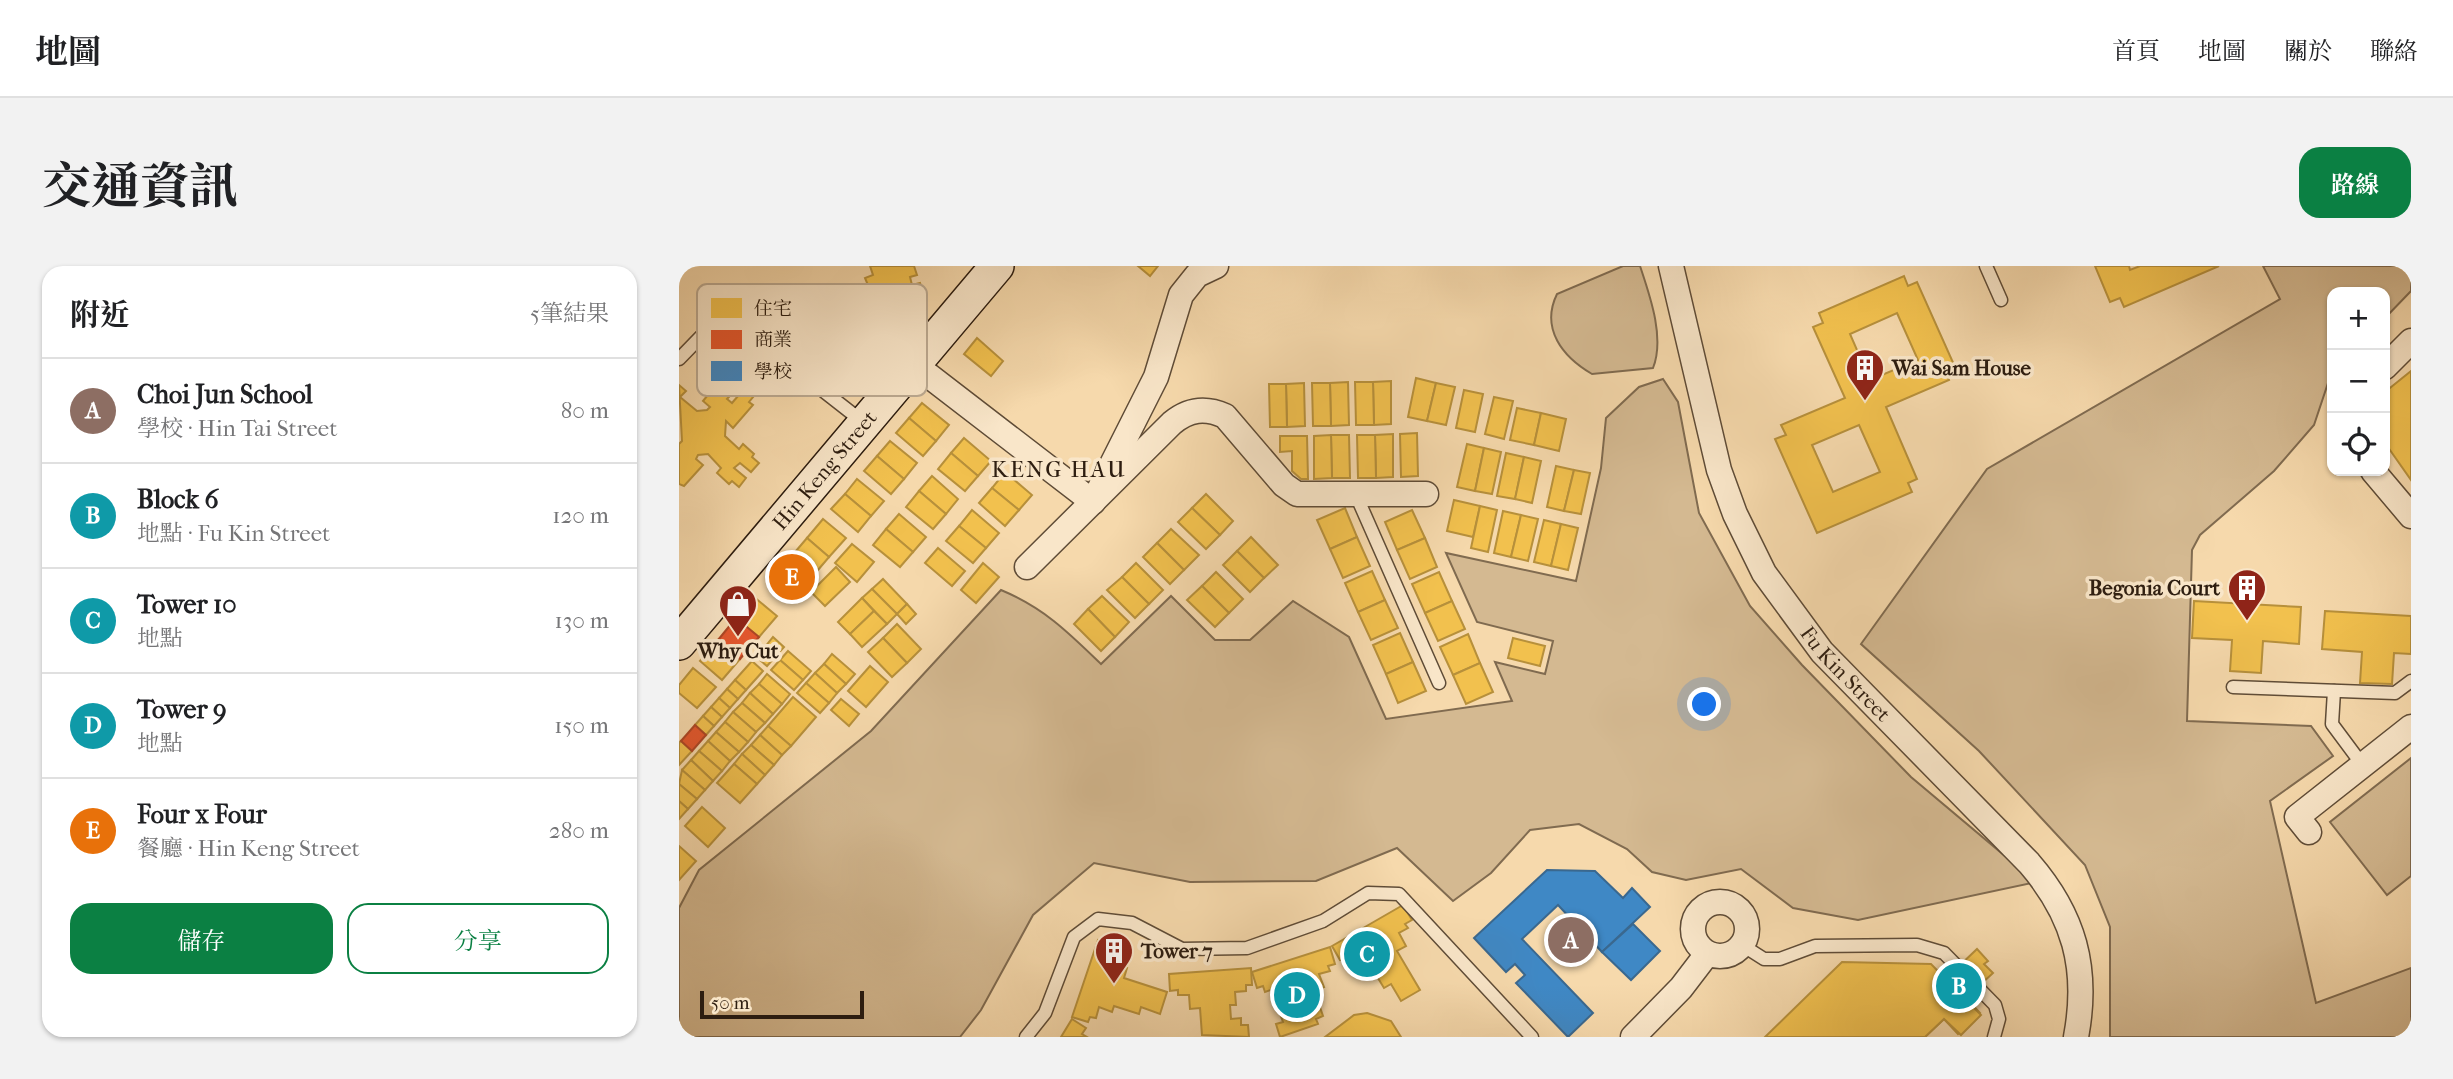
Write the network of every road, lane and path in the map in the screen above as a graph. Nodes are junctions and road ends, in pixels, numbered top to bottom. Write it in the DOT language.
graph roads {
  1 [pos="997,266"];
  2 [pos="1216,266"];
  3 [pos="1671,266"];
  4 [pos="1986,266"];
  5 [pos="2001,300"];
  6 [pos="697,340"];
  7 [pos="2411,341"];
  8 [pos="927,351"];
  9 [pos="679,359"];
  10 [pos="2390,362"];
  11 [pos="927,374"];
  12 [pos="830,396"];
  13 [pos="889,396"];
  14 [pos="866,424"];
  15 [pos="2377,476"];
  16 [pos="1426,494"];
  17 [pos="1356,495"];
  18 [pos="1093,502"];
  19 [pos="2411,516"];
  20 [pos="1027,568"];
  21 [pos="679,643"];
  22 [pos="2411,681"];
  23 [pos="1439,683"];
  24 [pos="2233,687"];
  25 [pos="2334,691"];
  26 [pos="2411,727"];
  27 [pos="2364,767"];
  28 [pos="2309,832"];
  29 [pos="1742,945"];
  30 [pos="1707,954"];
  31 [pos="1026,1037"];
  32 [pos="1532,1037"];
  33 [pos="1633,1037"];
  34 [pos="1994,1037"];
  35 [pos="2076,1037"];
  1 -- 8 [label="street, Hin Keng Street"];
  2 -- 18 [label="street"];
  3 -- 35 [label="street, Fu Kin Street"];
  4 -- 5 [label="lane"];
  6 -- 9 [label="lane"];
  7 -- 10 [label="street"];
  11 -- 18 [label="street"];
  12 -- 14 [label="lane"];
  13 -- 14 [label="street, Hin Keng Street"];
  14 -- 21 [label="street, Hin Keng Street"];
  15 -- 19 [label="street"];
  16 -- 17 [label="street"];
  17 -- 18 [label="street"];
  17 -- 23 [label="lane"];
  18 -- 20 [label="street"];
  22 -- 25 [label="lane"];
  24 -- 25 [label="lane"];
  25 -- 27 [label="lane"];
  26 -- 27 [label="street"];
  27 -- 28 [label="street"];
  29 -- 30 [label="street"];
  29 -- 30 [label="street"];
  29 -- 34 [label="lane"];
  30 -- 33 [label="street"];
  31 -- 32 [label="lane"];
}
